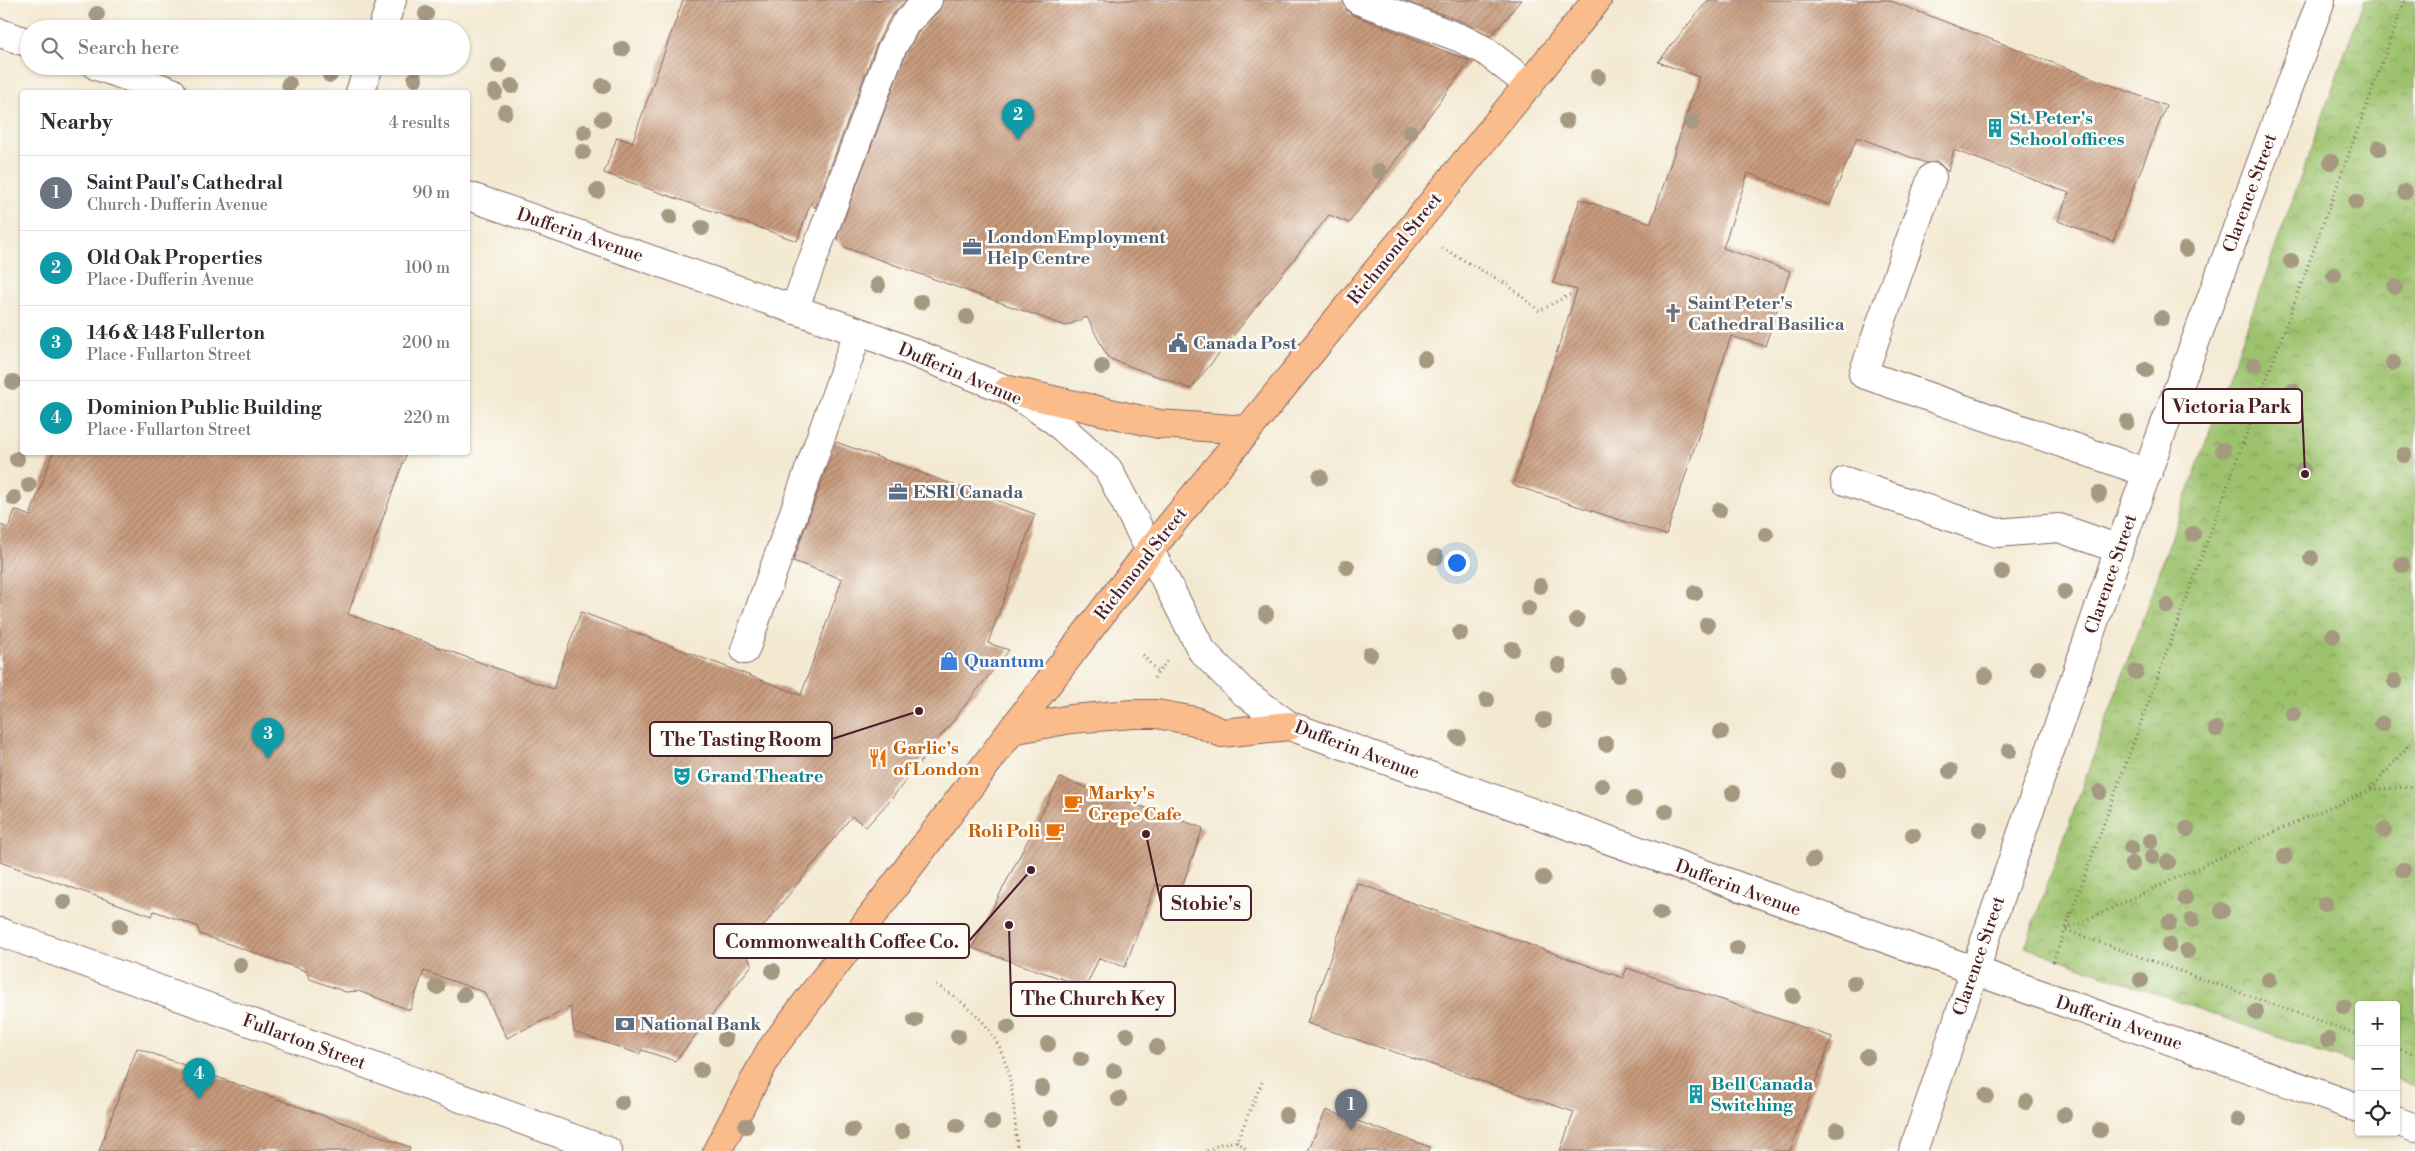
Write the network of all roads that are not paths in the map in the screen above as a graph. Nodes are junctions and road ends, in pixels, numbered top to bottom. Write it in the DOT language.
graph roads {
  1 [pos="392,0"];
  2 [pos="928,0"];
  3 [pos="1358,0"];
  4 [pos="1597,0"];
  5 [pos="2321,0"];
  6 [pos="385,20"];
  7 [pos="0,33"];
  8 [pos="20,40"];
  9 [pos="122,75"];
  10 [pos="366,75"];
  11 [pos="1528,85"];
  12 [pos="166,90"];
  13 [pos="361,90"];
  14 [pos="1932,177"];
  15 [pos="470,197"];
  16 [pos="794,310"];
  17 [pos="858,332"];
  18 [pos="1008,390"];
  19 [pos="1248,430"];
  20 [pos="2148,473"];
  21 [pos="1845,481"];
  22 [pos="1151,549"];
  23 [pos="2119,549"];
  24 [pos="745,650"];
  25 [pos="1290,726"];
  26 [pos="1012,730"];
  27 [pos="0,932"];
  28 [pos="1974,972"];
  29 [pos="2355,1107"];
  30 [pos="2400,1122"];
  31 [pos="2415,1128"];
  32 [pos="608,1151"];
  33 [pos="717,1151"];
  34 [pos="1913,1151"];
  1 -- 6 [label="street"];
  2 -- 16 [label="street"];
  3 -- 11 [label="street"];
  4 -- 11 [label="main road, Richmond Street"];
  5 -- 20 [label="street, Clarence Street"];
  7 -- 8 [label="street"];
  9 -- 12 [label="street"];
  10 -- 13 [label="street"];
  11 -- 19 [label="main road, Richmond Street"];
  14 -- 20 [label="street"];
  15 -- 16 [label="street, Dufferin Avenue"];
  16 -- 17 [label="street, Dufferin Avenue"];
  17 -- 18 [label="street, Dufferin Avenue"];
  17 -- 24 [label="street"];
  18 -- 19 [label="main road"];
  18 -- 22 [label="street, Dufferin Avenue"];
  19 -- 22 [label="main road, Richmond Street"];
  20 -- 23 [label="street, Clarence Street"];
  21 -- 23 [label="street"];
  22 -- 25 [label="street, Dufferin Avenue"];
  22 -- 26 [label="main road, Richmond Street"];
  23 -- 28 [label="street, Clarence Street"];
  25 -- 26 [label="main road"];
  25 -- 28 [label="street, Dufferin Avenue"];
  26 -- 33 [label="main road, Richmond Street"];
  27 -- 32 [label="street, Fullarton Street"];
  28 -- 29 [label="street, Dufferin Avenue"];
  28 -- 34 [label="street, Clarence Street"];
  30 -- 31 [label="street"];
}
